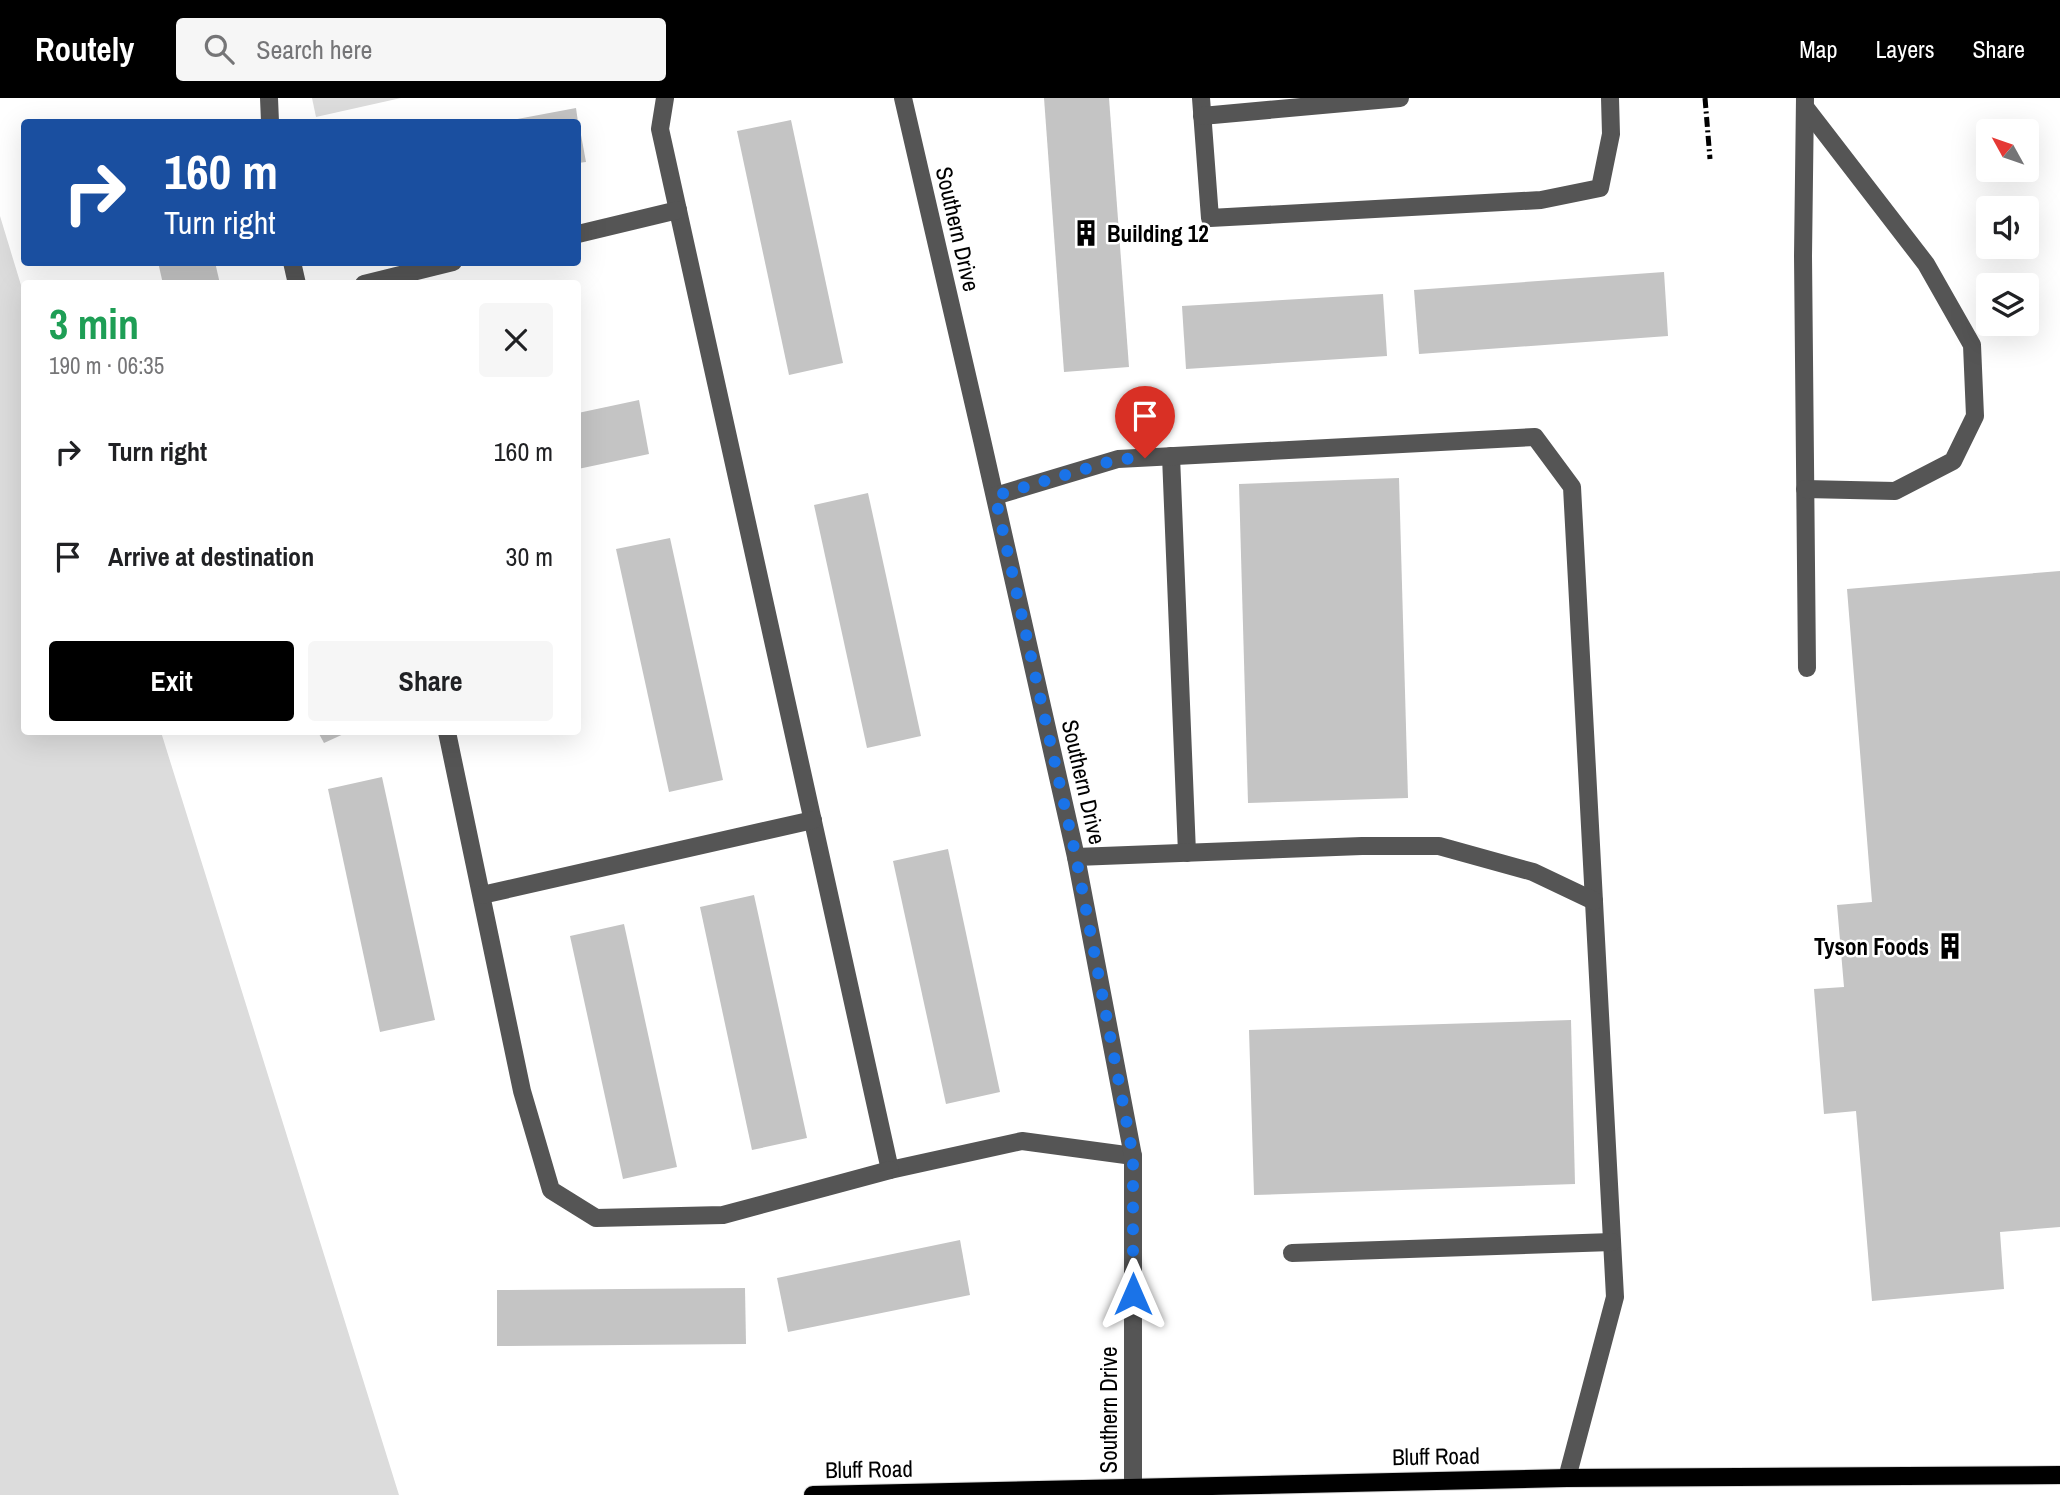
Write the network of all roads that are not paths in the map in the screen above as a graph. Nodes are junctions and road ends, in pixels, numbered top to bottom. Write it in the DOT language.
graph roads {
  1 [pos="269,98"];
  2 [pos="665,98"];
  3 [pos="903,98"];
  4 [pos="1400,98"];
  5 [pos="1610,98"];
  6 [pos="1805,103"];
  7 [pos="1202,107"];
  8 [pos="270,119"];
  9 [pos="678,210"];
  10 [pos="581,232"];
  11 [pos="437,266"];
  12 [pos="379,280"];
  13 [pos="1171,456"];
  14 [pos="1805,489"];
  15 [pos="995,496"];
  16 [pos="1807,668"];
  17 [pos="448,735"];
  18 [pos="813,820"];
  19 [pos="1187,853"];
  20 [pos="1076,857"];
  21 [pos="482,895"];
  22 [pos="1594,901"];
  23 [pos="1133,1156"];
  24 [pos="890,1170"];
  25 [pos="1612,1242"];
  26 [pos="1292,1254"];
  27 [pos="2060,1475"];
  28 [pos="1567,1478"];
  29 [pos="1133,1488"];
  30 [pos="813,1495"];
  1 -- 8 [label="street"];
  2 -- 9 [label="street"];
  3 -- 15 [label="street, Southern Drive"];
  4 -- 7 [label="street"];
  5 -- 7 [label="street"];
  6 -- 14 [label="street"];
  6 -- 14 [label="street"];
  9 -- 10 [label="street"];
  9 -- 18 [label="street"];
  11 -- 12 [label="street"];
  13 -- 15 [label="street"];
  13 -- 19 [label="street"];
  13 -- 22 [label="street"];
  14 -- 16 [label="street"];
  15 -- 20 [label="street, Southern Drive"];
  17 -- 21 [label="street"];
  18 -- 21 [label="street"];
  18 -- 24 [label="street"];
  19 -- 20 [label="street"];
  19 -- 22 [label="street"];
  20 -- 23 [label="street, Southern Drive"];
  21 -- 24 [label="street"];
  22 -- 25 [label="street"];
  23 -- 24 [label="street"];
  23 -- 29 [label="street, Southern Drive"];
  25 -- 26 [label="street"];
  25 -- 28 [label="street"];
  27 -- 28 [label="main road, Bluff Road"];
  28 -- 29 [label="main road, Bluff Road"];
  29 -- 30 [label="main road, Bluff Road"];
}
